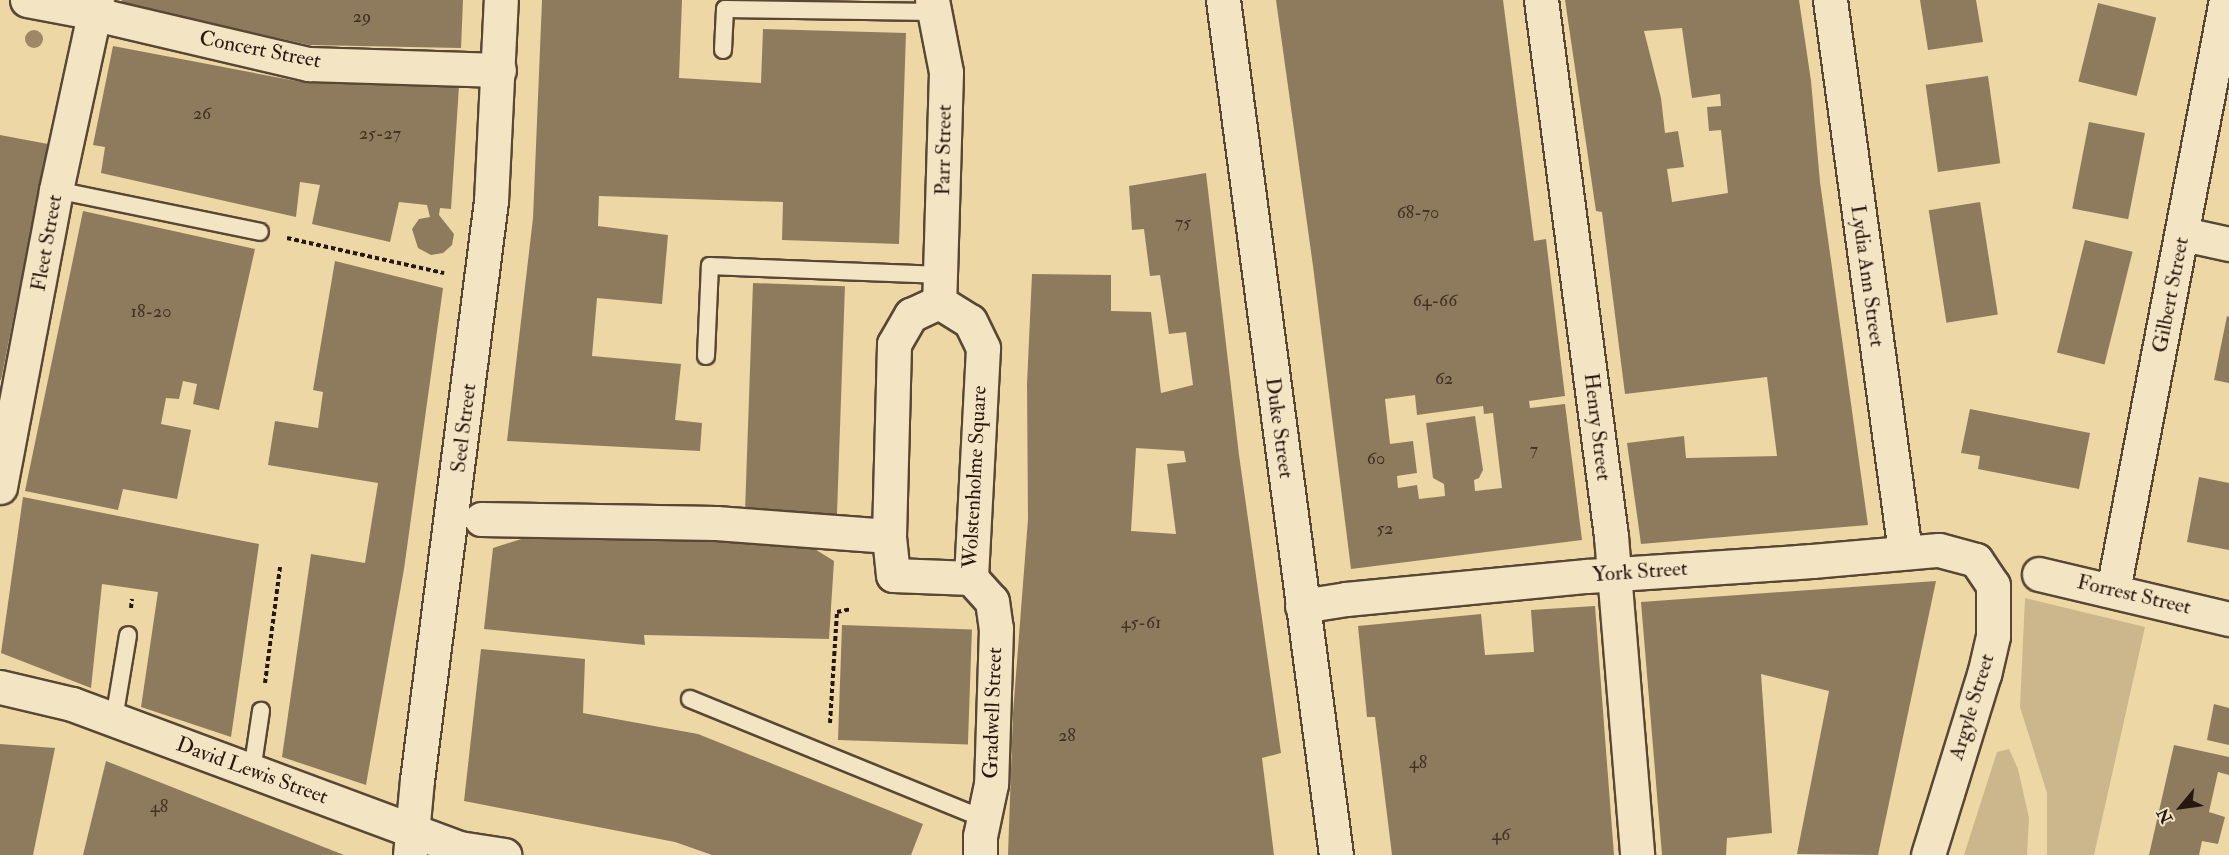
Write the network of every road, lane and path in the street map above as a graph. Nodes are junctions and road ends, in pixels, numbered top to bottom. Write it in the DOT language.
graph roads {
  1 [pos="27,0"];
  2 [pos="501,0"];
  3 [pos="1223,0"];
  4 [pos="1541,0"];
  5 [pos="1830,0"];
  6 [pos="933,6"];
  7 [pos="90,8"];
  8 [pos="2226,12"];
  9 [pos="723,50"];
  10 [pos="499,70"];
  11 [pos="56,190"];
  12 [pos="260,232"];
  13 [pos="2183,234"];
  14 [pos="2229,244"];
  15 [pos="453,276"];
  16 [pos="940,288"];
  17 [pos="706,356"];
  18 [pos="0,487"];
  19 [pos="481,519"];
  20 [pos="889,536"];
  21 [pos="1905,552"];
  22 [pos="1976,560"];
  23 [pos="280,567"];
  24 [pos="1615,574"];
  25 [pos="2039,574"];
  26 [pos="971,578"];
  27 [pos="2113,590"];
  28 [pos="1302,606"];
  29 [pos="850,609"];
  30 [pos="2229,619"];
  31 [pos="128,635"];
  32 [pos="0,687"];
  33 [pos="690,699"];
  34 [pos="261,711"];
  35 [pos="114,719"];
  36 [pos="829,726"];
  37 [pos="252,771"];
  38 [pos="984,819"];
  39 [pos="412,844"];
  40 [pos="504,855"];
  41 [pos="980,855"];
  42 [pos="1336,855"];
  43 [pos="1636,855"];
  44 [pos="1928,855"];
  1 -- 7 [label="street, Concert Street"];
  2 -- 10 [label="street, Seel Street"];
  3 -- 28 [label="street, Duke Street"];
  4 -- 24 [label="street, Henry Street"];
  5 -- 21 [label="street, Lydia Ann Street"];
  6 -- 9 [label="lane"];
  6 -- 16 [label="street, Parr Street"];
  7 -- 10 [label="street, Concert Street"];
  7 -- 11 [label="street, Fleet Street"];
  8 -- 13 [label="street, Gilbert Street"];
  10 -- 39 [label="street, Seel Street"];
  11 -- 12 [label="lane"];
  11 -- 18 [label="street, Fleet Street"];
  12 -- 15 [label="path"];
  13 -- 14 [label="street"];
  13 -- 27 [label="street, Gilbert Street"];
  16 -- 17 [label="lane"];
  16 -- 20 [label="street, Wolstenholme Square"];
  16 -- 26 [label="street, Wolstenholme Square"];
  19 -- 20 [label="street"];
  20 -- 26 [label="street, Wolstenholme Square"];
  21 -- 22 [label="street, York Street"];
  21 -- 24 [label="street, York Street"];
  22 -- 44 [label="street, Argyle Street"];
  23 -- 34 [label="path"];
  24 -- 28 [label="street, York Street"];
  24 -- 43 [label="street, Henry Street"];
  25 -- 27 [label="street, Forrest Street"];
  26 -- 38 [label="street, Gradwell Street"];
  27 -- 30 [label="street, Forrest Street"];
  28 -- 42 [label="street, Duke Street"];
  29 -- 36 [label="path"];
  31 -- 35 [label="lane"];
  32 -- 35 [label="street, David Lewis Street"];
  33 -- 38 [label="lane"];
  34 -- 37 [label="lane"];
  35 -- 37 [label="street, David Lewis Street"];
  37 -- 39 [label="street, David Lewis Street"];
  38 -- 41 [label="street, Gradwell Street"];
  39 -- 40 [label="street, David Lewis Street"];
}
